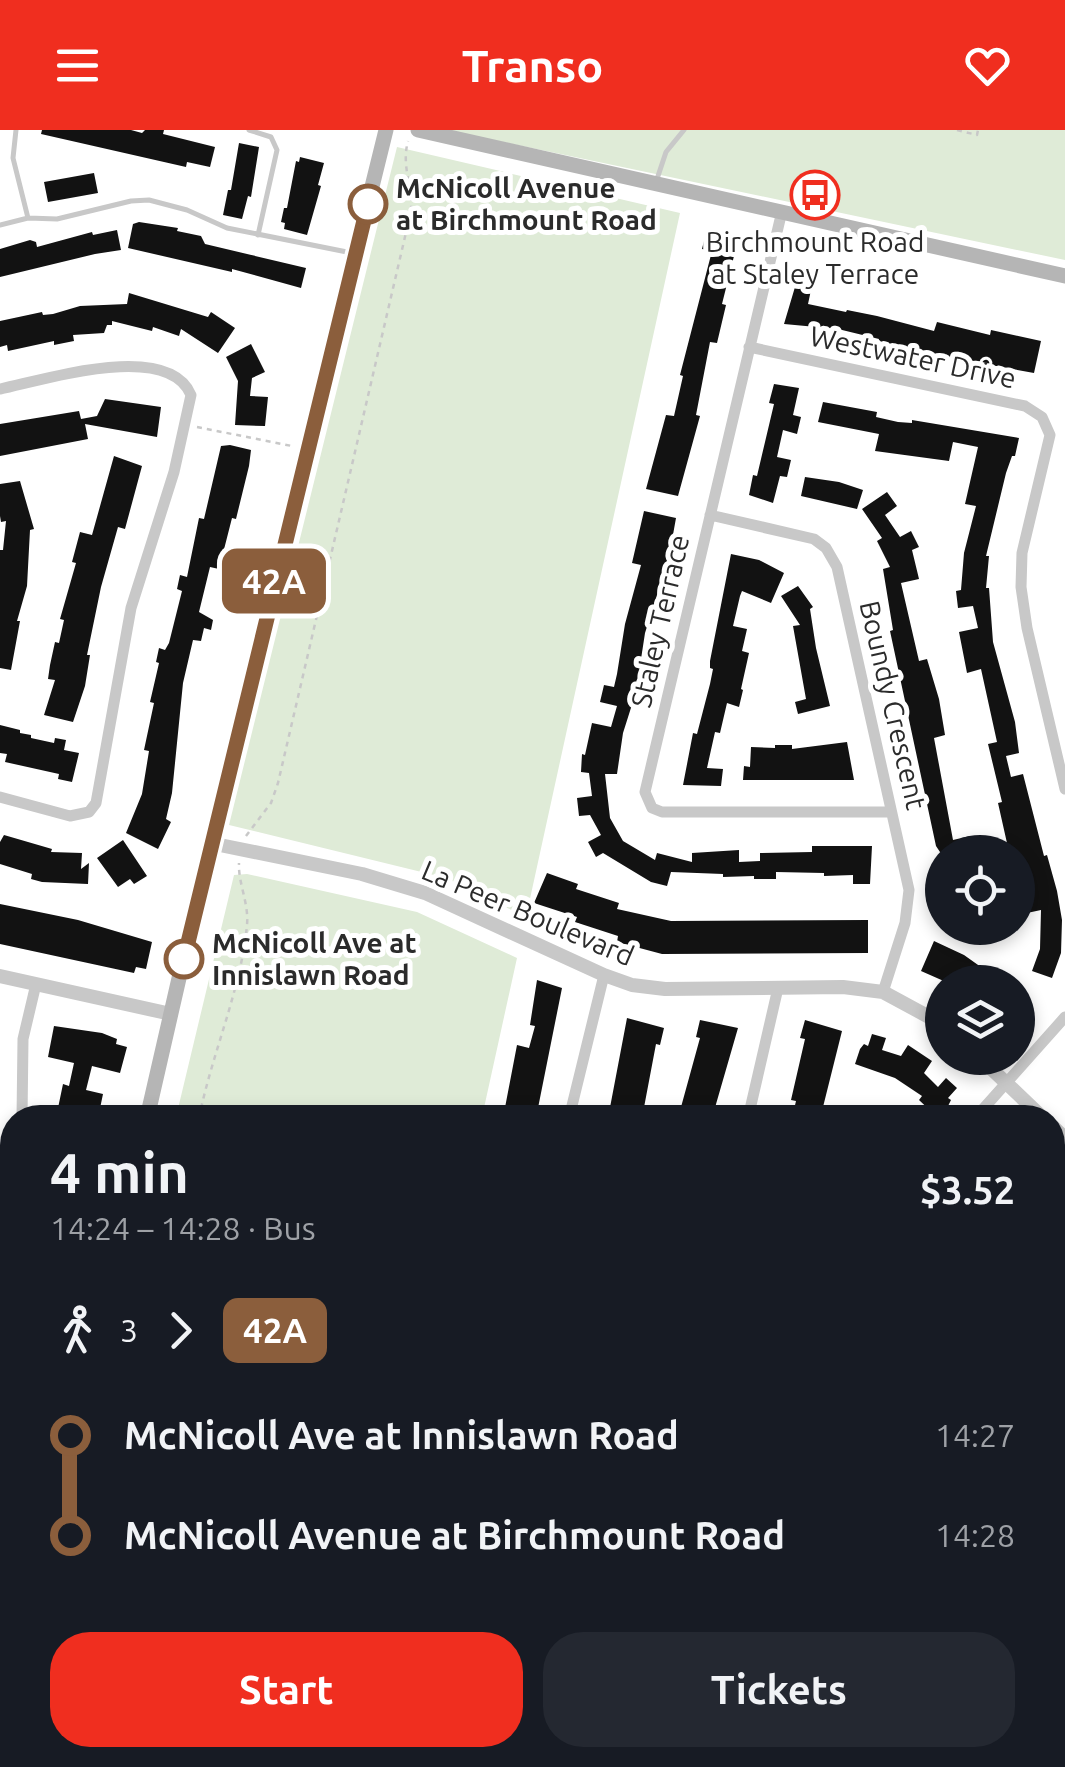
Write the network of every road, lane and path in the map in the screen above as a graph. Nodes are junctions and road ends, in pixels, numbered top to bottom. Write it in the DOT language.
graph roads {
  1 [pos="16,130"];
  2 [pos="249,130"];
  3 [pos="386,130"];
  4 [pos="414,130"];
  5 [pos="684,130"];
  6 [pos="957,130"];
  7 [pos="978,130"];
  8 [pos="654,185"];
  9 [pos="782,210"];
  10 [pos="28,218"];
  11 [pos="0,226"];
  12 [pos="258,235"];
  13 [pos="355,254"];
  14 [pos="1065,276"];
  15 [pos="749,348"];
  16 [pos="0,389"];
  17 [pos="186,425"];
  18 [pos="281,444"];
  19 [pos="710,515"];
  20 [pos="1065,788"];
  21 [pos="0,797"];
  22 [pos="891,812"];
  23 [pos="246,835"];
  24 [pos="210,842"];
  25 [pos="238,868"];
  26 [pos="604,975"];
  27 [pos="0,976"];
  28 [pos="36,984"];
  29 [pos="778,988"];
  30 [pos="882,992"];
  31 [pos="172,1014"];
  32 [pos="925,1015"];
  33 [pos="1065,1017"];
  34 [pos="998,1075"];
  35 [pos="1007,1083"];
  36 [pos="22,1105"];
  37 [pos="150,1105"];
  38 [pos="202,1105"];
  39 [pos="572,1105"];
  40 [pos="751,1105"];
  41 [pos="987,1105"];
  42 [pos="1030,1105"];
  1 -- 10 [label="lane"];
  2 -- 12 [label="lane"];
  3 -- 13 [label="main road"];
  4 -- 8 [label="main road"];
  4 -- 23 [label="path"];
  5 -- 8 [label="lane"];
  6 -- 7 [label="path"];
  8 -- 9 [label="main road"];
  9 -- 14 [label="main road"];
  9 -- 15 [label="street, Staley Terrace"];
  10 -- 11 [label="lane"];
  10 -- 12 [label="lane"];
  12 -- 13 [label="lane"];
  13 -- 24 [label="main road"];
  15 -- 19 [label="street, Staley Terrace"];
  15 -- 20 [label="street, Westwater Drive"];
  16 -- 17 [label="street"];
  17 -- 18 [label="path"];
  17 -- 21 [label="street"];
  19 -- 22 [label="street, Boundy Crescent"];
  19 -- 22 [label="street, Staley Terrace"];
  22 -- 30 [label="street, Boundy Crescent"];
  24 -- 26 [label="street, La Peer Boulevard"];
  24 -- 31 [label="main road"];
  25 -- 38 [label="path"];
  26 -- 29 [label="street, La Peer Boulevard"];
  26 -- 39 [label="street"];
  27 -- 28 [label="street"];
  28 -- 31 [label="street"];
  28 -- 36 [label="street"];
  29 -- 30 [label="street, La Peer Boulevard"];
  29 -- 40 [label="street"];
  30 -- 32 [label="street, La Peer Boulevard"];
  31 -- 37 [label="main road"];
  33 -- 35 [label="street"];
  34 -- 35 [label="street"];
  35 -- 41 [label="street"];
  35 -- 42 [label="street"];
}
